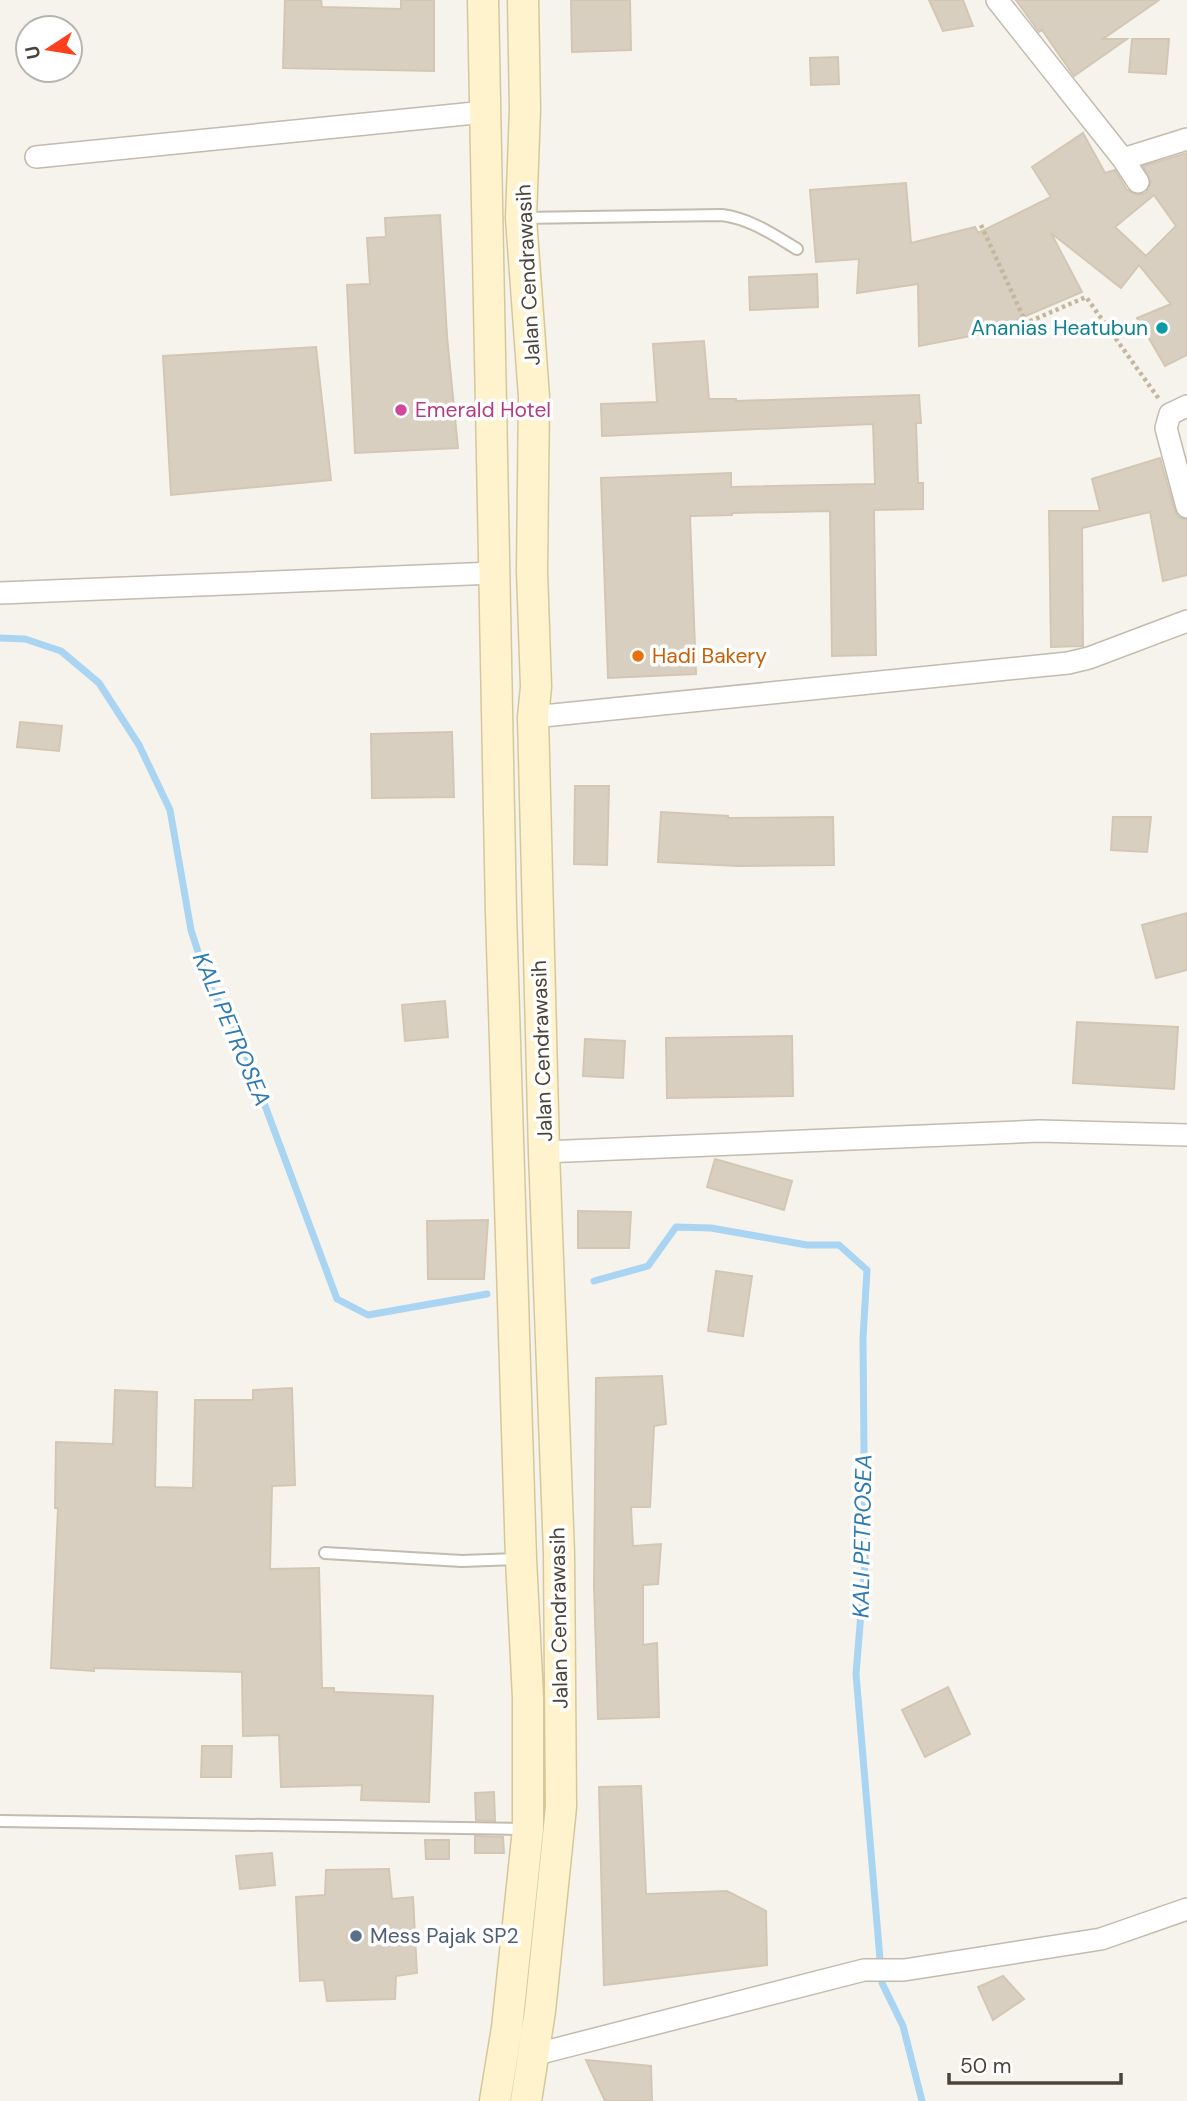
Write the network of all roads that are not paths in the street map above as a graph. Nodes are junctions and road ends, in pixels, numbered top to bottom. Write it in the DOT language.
graph roads {
  1 [pos="483,0"];
  2 [pos="523,0"];
  3 [pos="997,0"];
  4 [pos="485,112"];
  5 [pos="1187,139"];
  6 [pos="36,157"];
  7 [pos="1123,159"];
  8 [pos="1138,182"];
  9 [pos="521,218"];
  10 [pos="797,249"];
  11 [pos="1179,410"];
  12 [pos="1187,507"];
  13 [pos="494,573"];
  14 [pos="0,593"];
  15 [pos="1187,621"];
  16 [pos="534,717"];
  17 [pos="1187,1135"];
  18 [pos="544,1152"];
  19 [pos="325,1553"];
  20 [pos="521,1559"];
  21 [pos="0,1821"];
  22 [pos="528,1829"];
  23 [pos="1187,1909"];
  24 [pos="533,2055"];
  25 [pos="495,2101"];
  26 [pos="526,2101"];
  1 -- 4 [label="main road, Jalan Cendrawasih"];
  2 -- 9 [label="main road, Jalan Cendrawasih"];
  3 -- 7 [label="street"];
  4 -- 6 [label="street"];
  4 -- 13 [label="main road, Jalan Cendrawasih"];
  5 -- 7 [label="street"];
  7 -- 8 [label="street"];
  9 -- 10 [label="lane"];
  9 -- 16 [label="main road, Jalan Cendrawasih"];
  11 -- 12 [label="street"];
  13 -- 14 [label="street"];
  13 -- 20 [label="main road, Jalan Cendrawasih"];
  15 -- 16 [label="street"];
  16 -- 18 [label="main road, Jalan Cendrawasih"];
  17 -- 18 [label="street"];
  18 -- 24 [label="main road, Jalan Cendrawasih"];
  19 -- 20 [label="lane"];
  20 -- 22 [label="main road, Jalan Cendrawasih"];
  21 -- 22 [label="lane"];
  22 -- 25 [label="main road, Jalan Cendrawasih"];
  23 -- 24 [label="street"];
  24 -- 26 [label="main road, Jalan Cendrawasih"];
}
